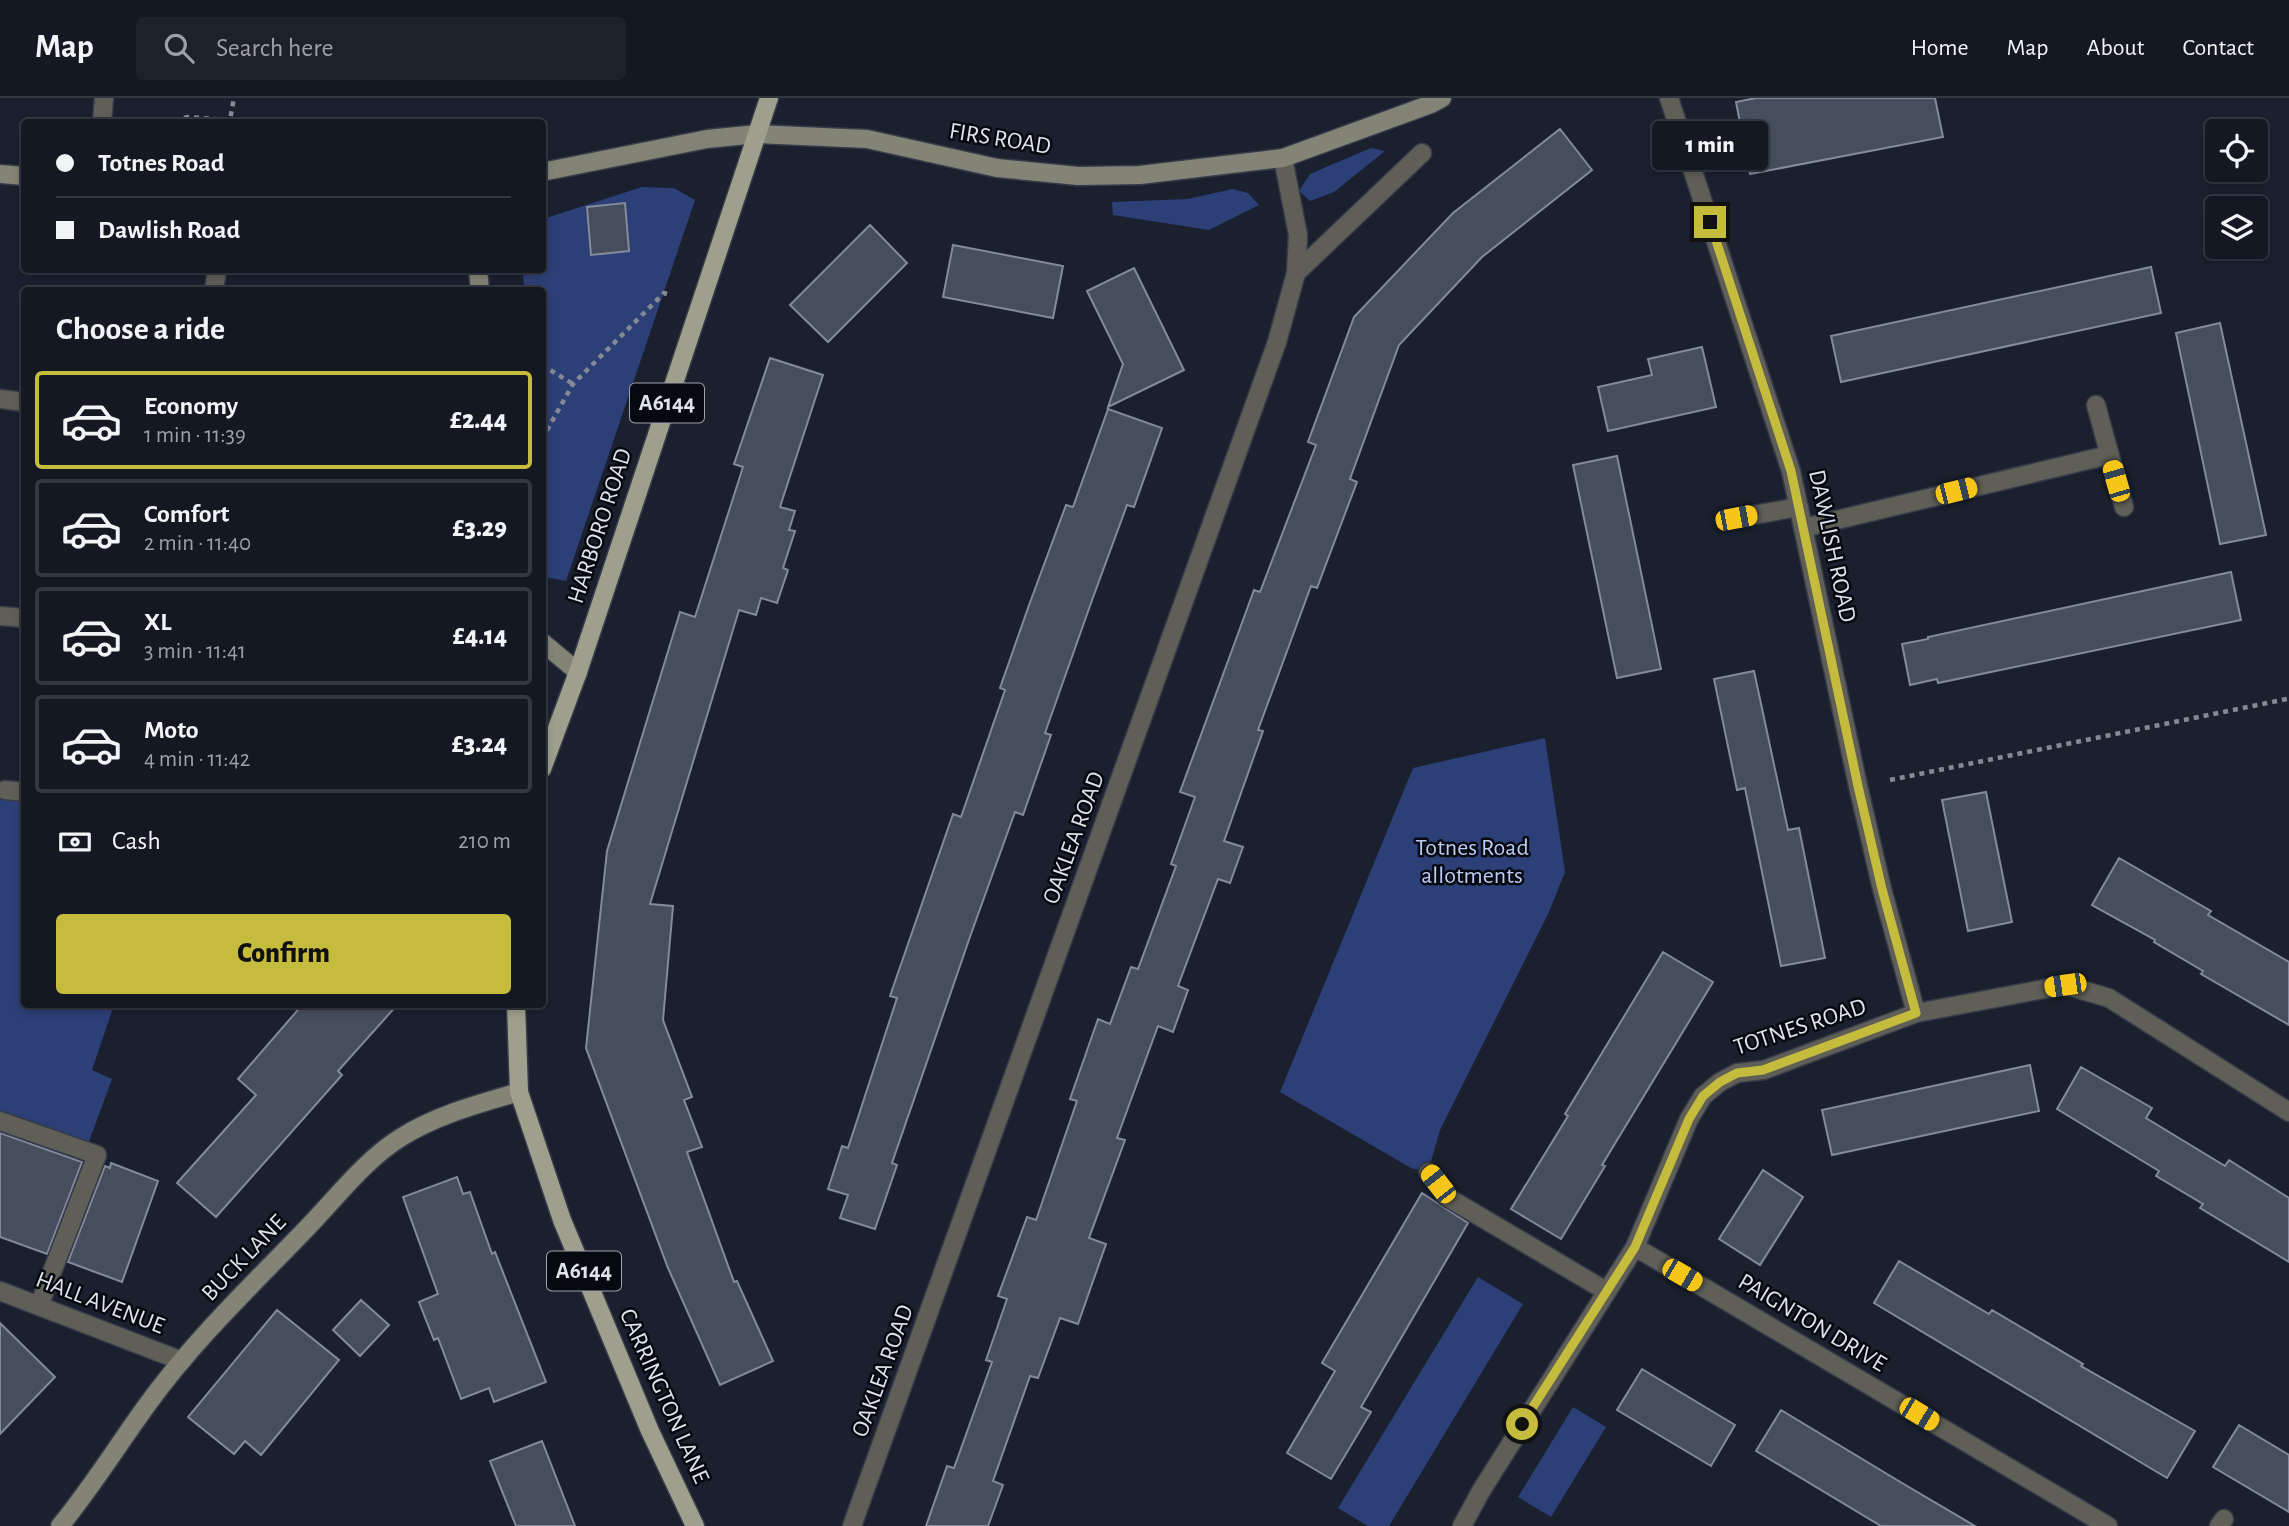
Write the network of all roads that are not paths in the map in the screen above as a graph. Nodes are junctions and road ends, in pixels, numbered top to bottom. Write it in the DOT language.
graph roads {
  1 [pos="104,98"];
  2 [pos="769,98"];
  3 [pos="1669,98"];
  4 [pos="1433,100"];
  5 [pos="102,119"];
  6 [pos="757,134"];
  7 [pos="1423,153"];
  8 [pos="1283,158"];
  9 [pos="546,171"];
  10 [pos="0,174"];
  11 [pos="21,176"];
  12 [pos="1296,272"];
  13 [pos="0,399"];
  14 [pos="21,402"];
  15 [pos="2096,405"];
  16 [pos="2109,454"];
  17 [pos="1798,507"];
  18 [pos="2124,507"];
  19 [pos="1736,518"];
  20 [pos="1803,528"];
  21 [pos="0,616"];
  22 [pos="21,618"];
  23 [pos="546,645"];
  24 [pos="578,671"];
  25 [pos="546,758"];
  26 [pos="5,790"];
  27 [pos="21,792"];
  28 [pos="516,1008"];
  29 [pos="1916,1013"];
  30 [pos="519,1092"];
  31 [pos="2289,1112"];
  32 [pos="0,1121"];
  33 [pos="1428,1172"];
  34 [pos="1635,1247"];
  35 [pos="0,1291"];
  36 [pos="1606,1291"];
  37 [pos="38,1306"];
  38 [pos="182,1361"];
  39 [pos="60,1526"];
  40 [pos="695,1526"];
  41 [pos="852,1526"];
  42 [pos="1462,1526"];
  43 [pos="2108,1526"];
  1 -- 5 [label="street"];
  2 -- 6 [label="main road, HARBORO ROAD / A6144"];
  3 -- 17 [label="street, DAWLISH ROAD"];
  4 -- 8 [label="street, FIRS ROAD"];
  6 -- 8 [label="street, FIRS ROAD"];
  6 -- 9 [label="street, FIRS ROAD"];
  6 -- 24 [label="main road, HARBORO ROAD / A6144"];
  7 -- 12 [label="street"];
  8 -- 12 [label="street, OAKLEA ROAD"];
  10 -- 11 [label="street"];
  12 -- 41 [label="street, OAKLEA ROAD"];
  13 -- 14 [label="street"];
  15 -- 16 [label="street"];
  16 -- 18 [label="street"];
  16 -- 20 [label="street"];
  17 -- 19 [label="street"];
  17 -- 20 [label="street, DAWLISH ROAD"];
  20 -- 29 [label="street, DAWLISH ROAD"];
  21 -- 22 [label="street"];
  23 -- 24 [label="street"];
  24 -- 25 [label="main road, HARBORO ROAD / A6144"];
  26 -- 27 [label="street"];
  28 -- 30 [label="main road, CARRINGTON LANE / A6144"];
  29 -- 31 [label="street, TOTNES ROAD"];
  29 -- 34 [label="street, TOTNES ROAD"];
  30 -- 38 [label="street, BUCK LANE"];
  30 -- 40 [label="main road, CARRINGTON LANE / A6144"];
  32 -- 37 [label="street"];
  33 -- 36 [label="street"];
  34 -- 36 [label="street, TOTNES ROAD"];
  34 -- 43 [label="street, PAIGNTON DRIVE"];
  35 -- 37 [label="street, HALL AVENUE"];
  36 -- 42 [label="street, TOTNES ROAD"];
  37 -- 38 [label="street, HALL AVENUE"];
  38 -- 39 [label="street, BUCK LANE"];
}
